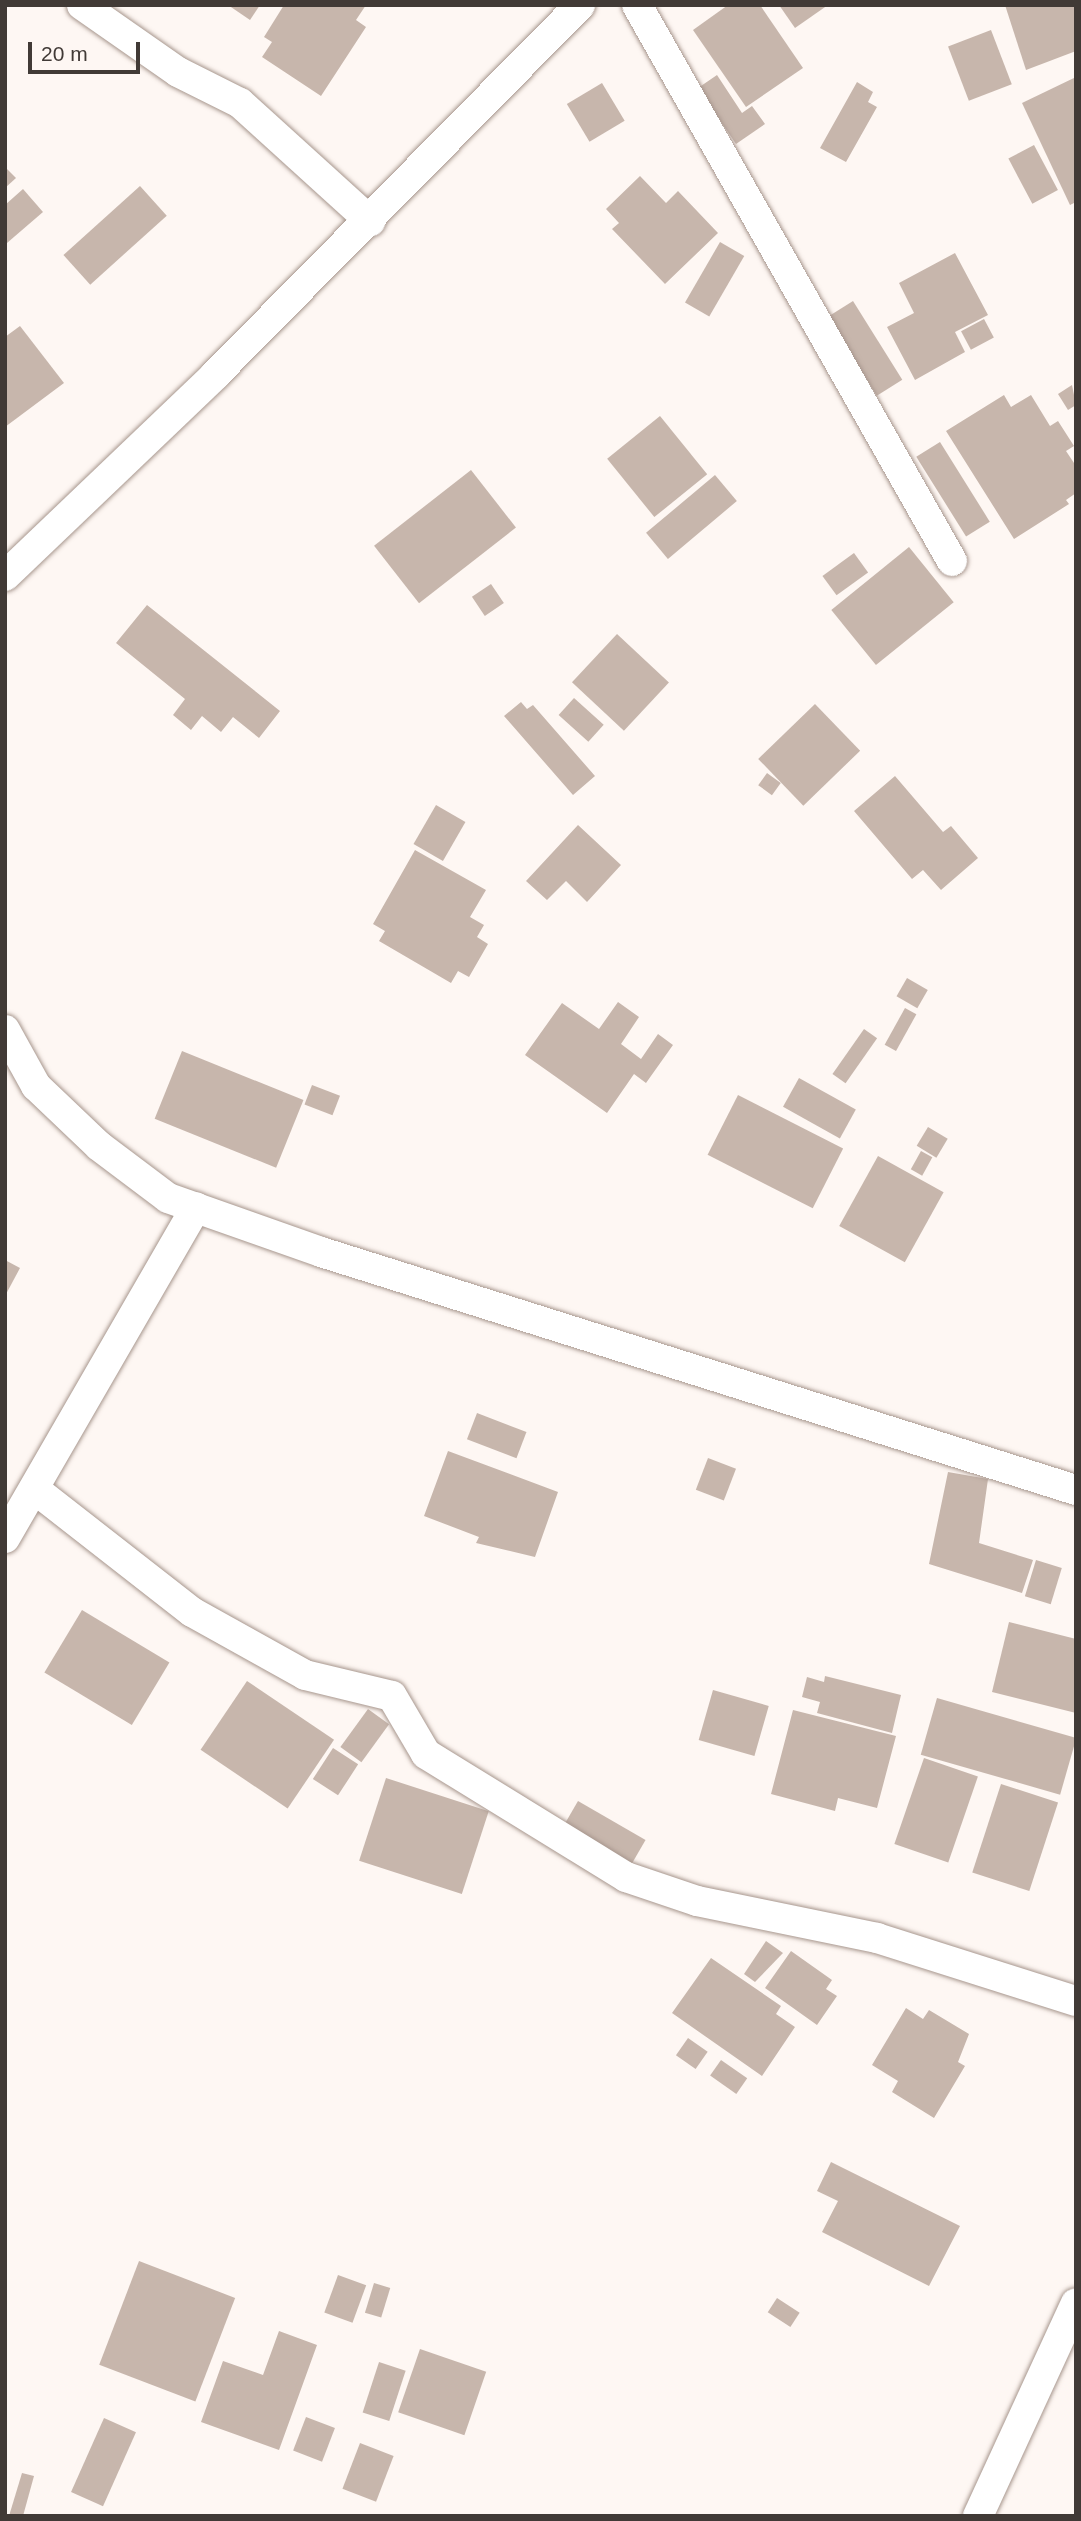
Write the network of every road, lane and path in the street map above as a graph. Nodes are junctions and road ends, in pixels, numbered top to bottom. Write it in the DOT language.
graph roads {
  1 [pos="82,5"];
  2 [pos="637,5"];
  3 [pos="576,6"];
  4 [pos="370,221"];
  5 [pos="952,561"];
  6 [pos="5,576"];
  7 [pos="5,1030"];
  8 [pos="196,1208"];
  9 [pos="1076,1490"];
  10 [pos="37,1491"];
  11 [pos="5,1538"];
  12 [pos="1076,2001"];
  13 [pos="1076,2303"];
  14 [pos="978,2516"];
  1 -- 4 [label="street"];
  2 -- 5 [label="street"];
  3 -- 4 [label="street"];
  4 -- 6 [label="street"];
  7 -- 8 [label="street"];
  8 -- 9 [label="street"];
  8 -- 10 [label="street"];
  10 -- 11 [label="street"];
  10 -- 12 [label="street"];
  13 -- 14 [label="street"];
}
